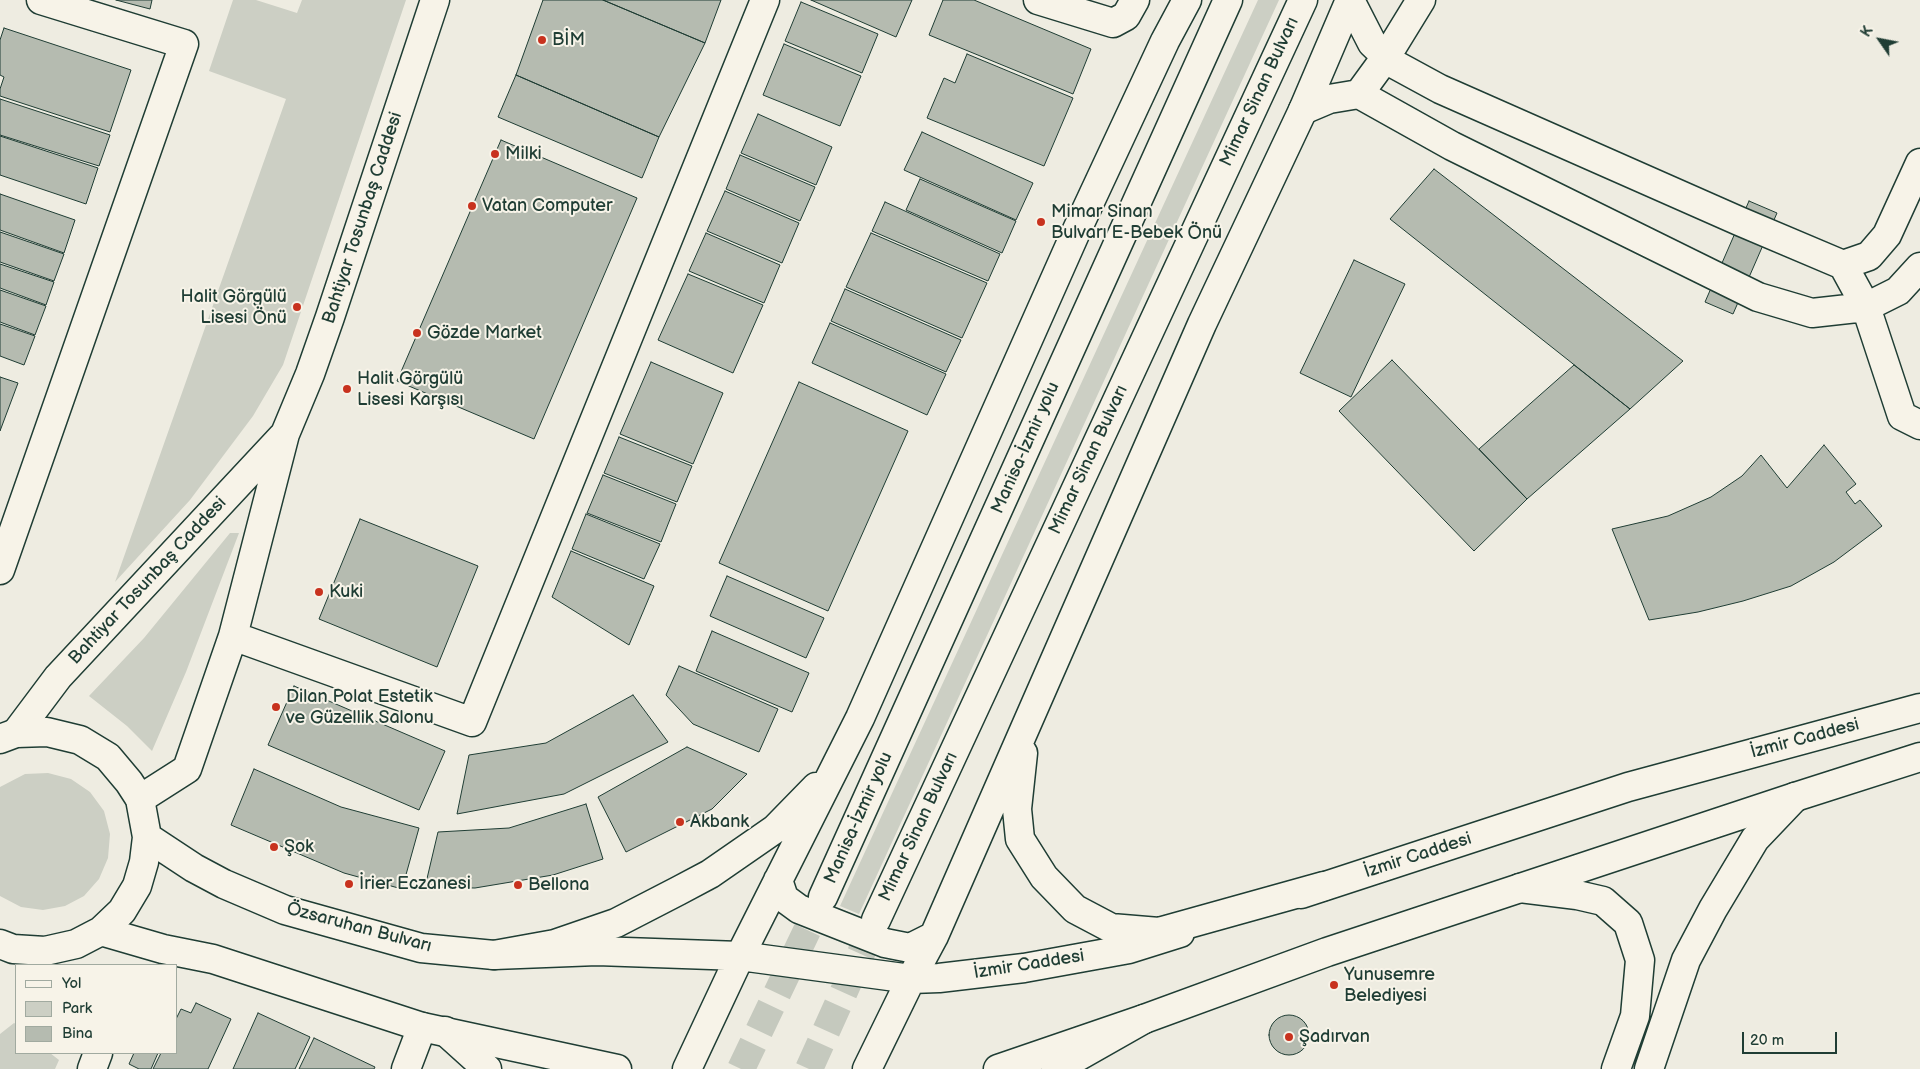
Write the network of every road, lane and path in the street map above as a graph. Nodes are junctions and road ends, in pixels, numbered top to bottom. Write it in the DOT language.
graph roads {
  1 [pos="42,0"];
  2 [pos="435,0"];
  3 [pos="765,0"];
  4 [pos="1038,0"];
  5 [pos="1135,0"];
  6 [pos="1187,0"];
  7 [pos="1228,0"];
  8 [pos="1302,0"];
  9 [pos="1350,0"];
  10 [pos="1421,0"];
  11 [pos="1386,57"];
  12 [pos="1359,94"];
  13 [pos="1303,110"];
  14 [pos="1920,163"];
  15 [pos="1843,265"];
  16 [pos="1920,268"];
  17 [pos="1866,307"];
  18 [pos="1920,425"];
  19 [pos="285,434"];
  20 [pos="0,570"];
  21 [pos="233,636"];
  22 [pos="1920,708"];
  23 [pos="860,718"];
  24 [pos="1026,726"];
  25 [pos="8,736"];
  26 [pos="1920,758"];
  27 [pos="1795,796"];
  28 [pos="140,799"];
  29 [pos="146,837"];
  30 [pos="778,880"];
  31 [pos="1324,886"];
  32 [pos="1520,888"];
  33 [pos="823,897"];
  34 [pos="876,920"];
  35 [pos="101,930"];
  36 [pos="934,936"];
  37 [pos="4,951"];
  38 [pos="494,955"];
  39 [pos="740,956"];
  40 [pos="911,979"];
  41 [pos="1144,1019"];
  42 [pos="433,1029"];
  43 [pos="98,1054"];
  44 [pos="92,1069"];
  45 [pos="406,1069"];
  46 [pos="487,1069"];
  47 [pos="617,1069"];
  48 [pos="687,1069"];
  49 [pos="867,1069"];
  50 [pos="998,1069"];
  51 [pos="1056,1069"];
  52 [pos="1616,1069"];
  53 [pos="1649,1069"];
  1 -- 20 [label="main road"];
  2 -- 19 [label="main road, Bahtiyar Tosunbaş Caddesi"];
  3 -- 21 [label="main road"];
  4 -- 5 [label="main road"];
  6 -- 23 [label="main road"];
  7 -- 33 [label="main road, Manisa-İzmir yolu"];
  8 -- 34 [label="main road, Mimar Sinan Bulvarı"];
  9 -- 11 [label="main road"];
  9 -- 13 [label="main road"];
  10 -- 11 [label="main road"];
  11 -- 12 [label="main road"];
  11 -- 15 [label="main road"];
  12 -- 13 [label="main road"];
  12 -- 17 [label="main road"];
  13 -- 24 [label="main road"];
  14 -- 15 [label="main road"];
  15 -- 17 [label="main road"];
  16 -- 17 [label="main road"];
  17 -- 18 [label="main road"];
  19 -- 21 [label="main road, Bahtiyar Tosunbaş Caddesi"];
  19 -- 25 [label="main road, Bahtiyar Tosunbaş Caddesi"];
  21 -- 28 [label="main road, Bahtiyar Tosunbaş Caddesi"];
  22 -- 31 [label="main road, İzmir Caddesi"];
  23 -- 30 [label="main road"];
  23 -- 38 [label="main road"];
  24 -- 31 [label="main road"];
  24 -- 36 [label="main road"];
  25 -- 28 [label="main road"];
  26 -- 27 [label="main road"];
  27 -- 32 [label="main road"];
  27 -- 53 [label="main road"];
  28 -- 29 [label="main road"];
  29 -- 35 [label="main road"];
  29 -- 38 [label="main road, Özsaruhan Bulvarı"];
  30 -- 36 [label="main road"];
  30 -- 39 [label="main road"];
  31 -- 40 [label="main road, İzmir Caddesi"];
  32 -- 41 [label="main road"];
  32 -- 52 [label="main road"];
  35 -- 37 [label="main road"];
  35 -- 42 [label="main road"];
  36 -- 40 [label="main road"];
  38 -- 39 [label="main road, Özsaruhan Bulvarı"];
  39 -- 40 [label="main road, İzmir Caddesi"];
  39 -- 48 [label="main road"];
  40 -- 49 [label="main road"];
  41 -- 50 [label="main road"];
  41 -- 51 [label="main road"];
  42 -- 45 [label="main road"];
  42 -- 46 [label="main road"];
  42 -- 47 [label="main road"];
  43 -- 44 [label="main road"];
}
